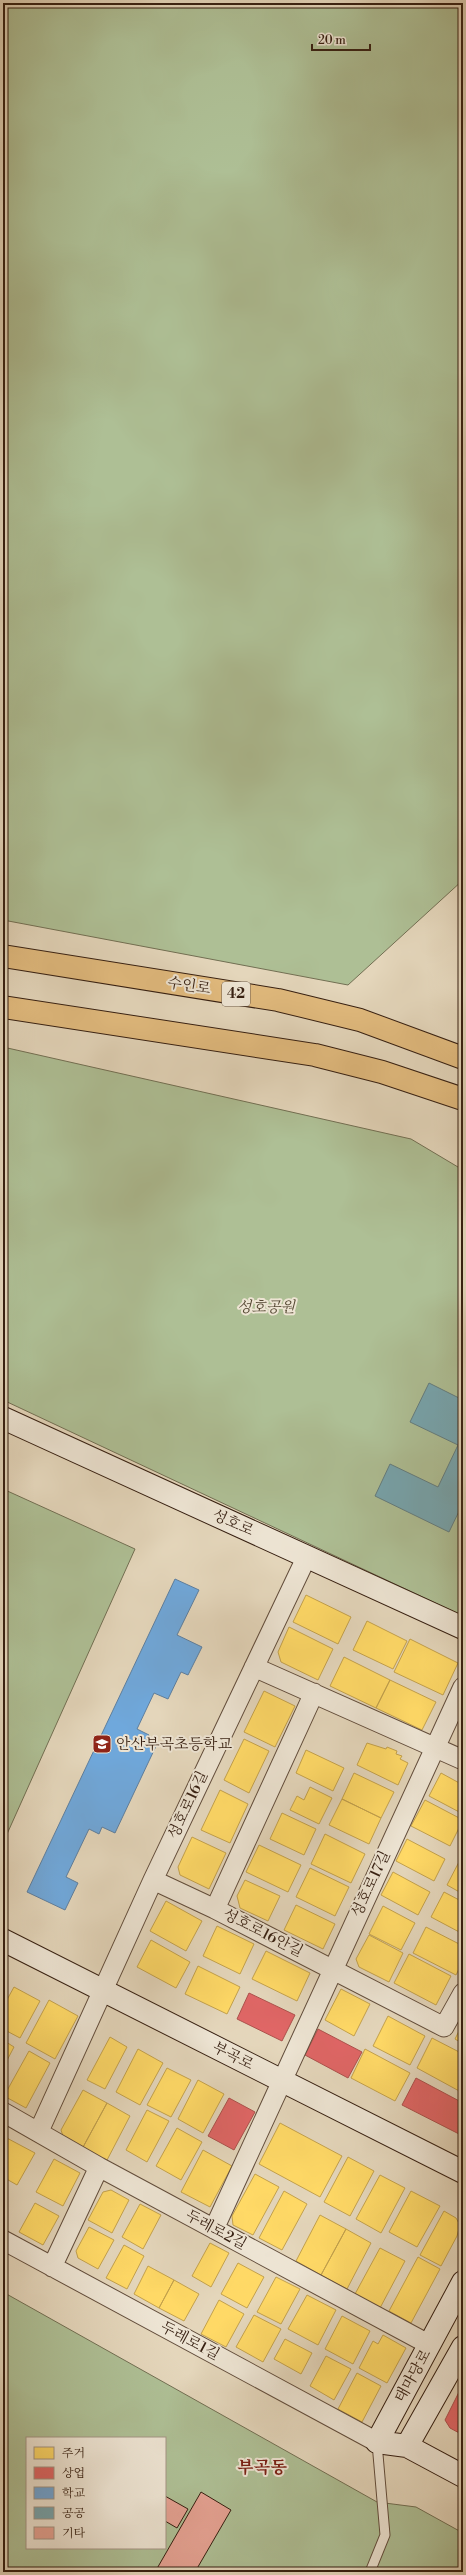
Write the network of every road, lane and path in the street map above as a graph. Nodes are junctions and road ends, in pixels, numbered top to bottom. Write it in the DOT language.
graph roads {
  1 [pos="3,956"];
  2 [pos="3,1007"];
  3 [pos="463,1058"];
  4 [pos="463,1099"];
  5 [pos="3,1418"];
  6 [pos="307,1556"];
  7 [pos="463,1628"];
  8 [pos="254,1667"];
  9 [pos="463,1687"];
  10 [pos="314,1693"];
  11 [pos="435,1747"];
  12 [pos="463,1760"];
  13 [pos="153,1880"];
  14 [pos="215,1909"];
  15 [pos="3,1940"];
  16 [pos="332,1968"];
  17 [pos="103,1990"];
  18 [pos="463,1993"];
  19 [pos="281,2081"];
  20 [pos="3,2112"];
  21 [pos="39,2131"];
  22 [pos="98,2166"];
  23 [pos="463,2172"];
  24 [pos="214,2229"];
  25 [pos="3,2240"];
  26 [pos="52,2267"];
  27 [pos="463,2282"];
  28 [pos="430,2345"];
  29 [pos="463,2347"];
  30 [pos="377,2442"];
  31 [pos="407,2446"];
  32 [pos="463,2476"];
  33 [pos="370,2572"];
  1 -- 3 [label="highway, 수인로 / 42"];
  2 -- 4 [label="highway"];
  5 -- 6 [label="street, 성호로"];
  6 -- 7 [label="street, 성호로"];
  6 -- 8 [label="street, 성호로16길"];
  8 -- 10 [label="street"];
  8 -- 13 [label="street, 성호로16길"];
  9 -- 11 [label="street, 성호로17길"];
  10 -- 11 [label="street"];
  10 -- 14 [label="street, 성호로16안길"];
  11 -- 12 [label="street"];
  11 -- 16 [label="street, 성호로17길"];
  13 -- 14 [label="street"];
  13 -- 17 [label="street, 성호로16길"];
  14 -- 16 [label="street, 성호로16안길"];
  15 -- 17 [label="street, 부곡로"];
  16 -- 18 [label="street, 성호로16안길"];
  16 -- 19 [label="street, 성호로17길"];
  17 -- 19 [label="street, 부곡로"];
  17 -- 21 [label="street, 성호로16길"];
  19 -- 23 [label="street, 부곡로"];
  19 -- 24 [label="street, 성호로17길"];
  20 -- 21 [label="street, 두레로2길"];
  21 -- 22 [label="street, 두레로2길"];
  22 -- 24 [label="street, 두레로2길"];
  22 -- 26 [label="street"];
  24 -- 28 [label="street, 두레로2길"];
  25 -- 26 [label="street, 두레로1길"];
  26 -- 30 [label="street, 두레로1길"];
  27 -- 28 [label="street, 태마당로"];
  28 -- 30 [label="street, 태마당로"];
  29 -- 31 [label="street, 태마당로"];
  30 -- 31 [label="street"];
  30 -- 33 [label="lane"];
  31 -- 32 [label="street"];
}
